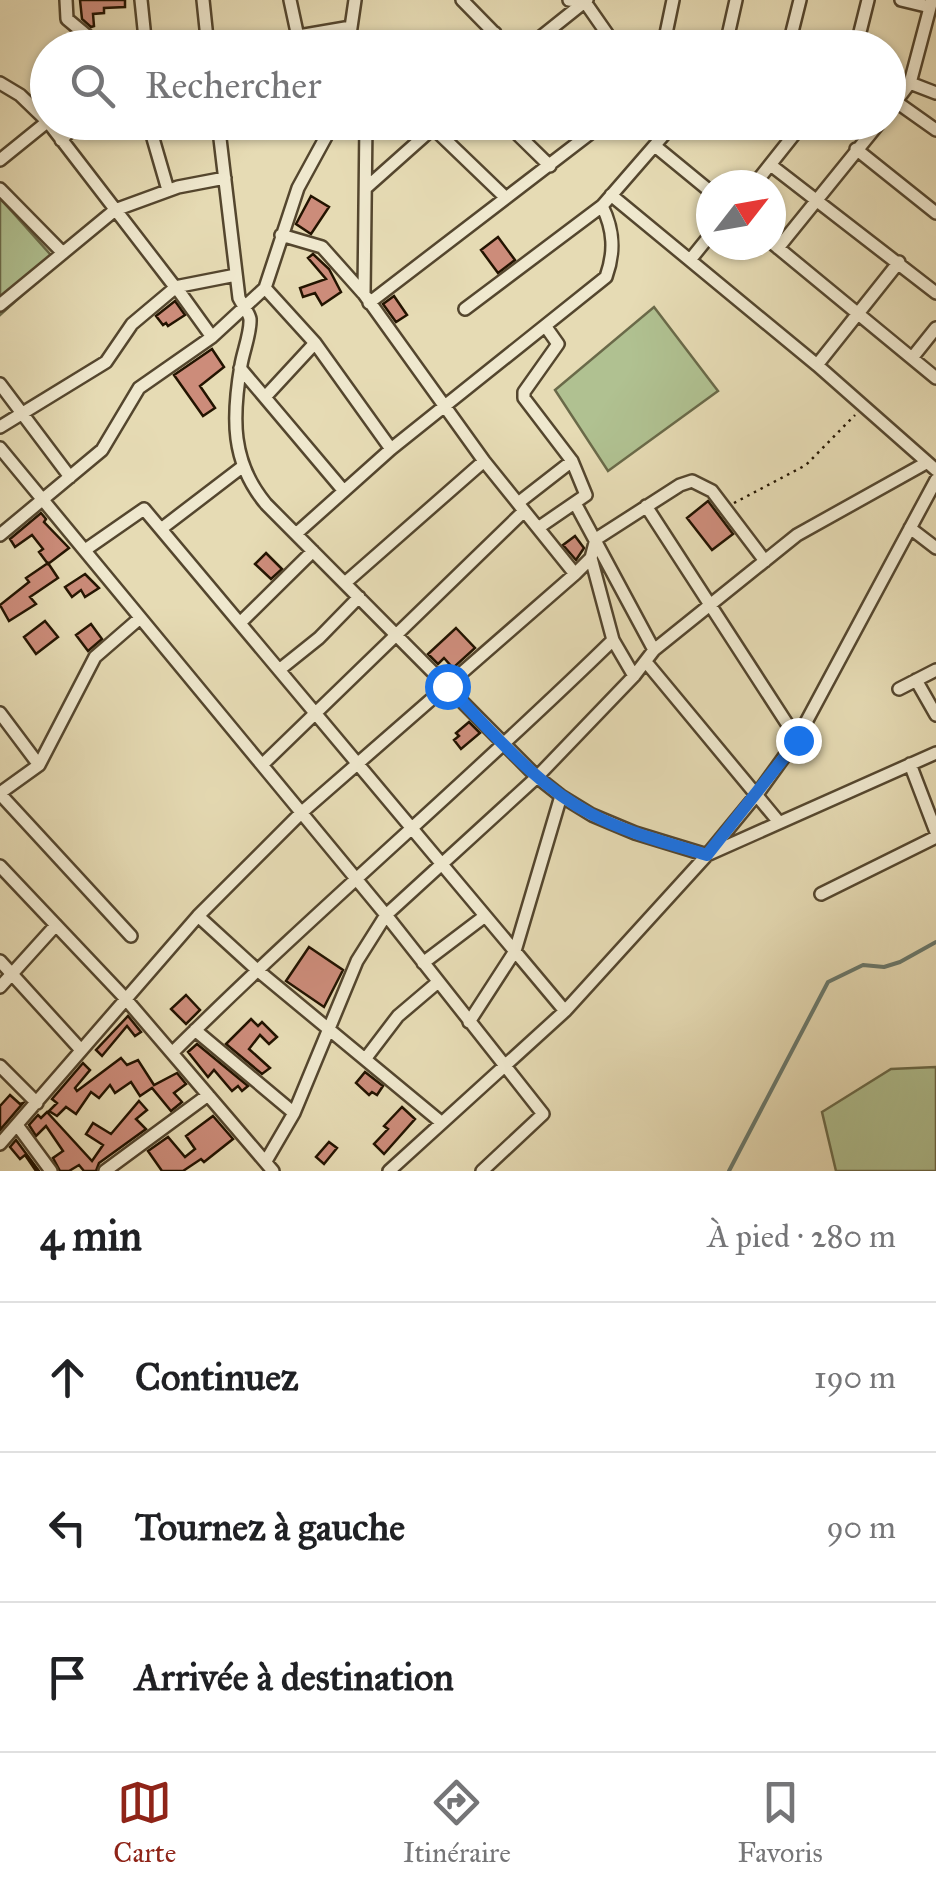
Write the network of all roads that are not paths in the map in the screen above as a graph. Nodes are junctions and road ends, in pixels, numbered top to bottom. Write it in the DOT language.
graph roads {
  1 [pos="66,0"];
  2 [pos="140,0"];
  3 [pos="202,0"];
  4 [pos="290,0"];
  5 [pos="354,0"];
  6 [pos="462,0"];
  7 [pos="568,0"];
  8 [pos="673,0"];
  9 [pos="736,0"];
  10 [pos="800,0"];
  11 [pos="868,0"];
  12 [pos="900,0"];
  13 [pos="586,1"];
  14 [pos="931,4"];
  15 [pos="80,30"];
  16 [pos="146,30"];
  17 [pos="206,30"];
  18 [pos="296,30"];
  19 [pos="352,30"];
  20 [pos="492,30"];
  21 [pos="550,30"];
  22 [pos="606,30"];
  23 [pos="667,30"];
  24 [pos="730,30"];
  25 [pos="792,30"];
  26 [pos="860,30"];
  27 [pos="0,82"];
  28 [pos="910,83"];
  29 [pos="906,87"];
  30 [pos="936,94"];
  31 [pos="30,105"];
  32 [pos="906,108"];
  33 [pos="936,130"];
  34 [pos="30,136"];
  35 [pos="61,140"];
  36 [pos="153,140"];
  37 [pos="220,140"];
  38 [pos="324,140"];
  39 [pos="366,140"];
  40 [pos="418,140"];
  41 [pos="449,140"];
  42 [pos="523,140"];
  43 [pos="585,140"];
  44 [pos="659,140"];
  45 [pos="791,140"];
  46 [pos="864,140"];
  47 [pos="655,146"];
  48 [pos="856,149"];
  49 [pos="0,160"];
  50 [pos="550,166"];
  51 [pos="772,166"];
  52 [pos="768,170"];
  53 [pos="224,178"];
  54 [pos="696,180"];
  55 [pos="367,186"];
  56 [pos="0,188"];
  57 [pos="168,190"];
  58 [pos="611,196"];
  59 [pos="506,198"];
  60 [pos="817,204"];
  61 [pos="602,206"];
  62 [pos="115,210"];
  63 [pos="936,213"];
  64 [pos="786,234"];
  65 [pos="281,235"];
  66 [pos="696,253"];
  67 [pos="63,254"];
  68 [pos="786,254"];
  69 [pos="690,260"];
  70 [pos="899,262"];
  71 [pos="236,275"];
  72 [pos="176,287"];
  73 [pos="264,288"];
  74 [pos="936,293"];
  75 [pos="366,298"];
  76 [pos="0,306"];
  77 [pos="244,307"];
  78 [pos="465,309"];
  79 [pos="858,314"];
  80 [pos="546,327"];
  81 [pos="936,328"];
  82 [pos="212,337"];
  83 [pos="315,344"];
  84 [pos="912,358"];
  85 [pos="817,365"];
  86 [pos="240,368"];
  87 [pos="936,378"];
  88 [pos="0,384"];
  89 [pos="266,396"];
  90 [pos="445,408"];
  91 [pos="20,412"];
  92 [pos="0,427"];
  93 [pos="0,448"];
  94 [pos="391,449"];
  95 [pos="484,460"];
  96 [pos="572,461"];
  97 [pos="931,466"];
  98 [pos="242,467"];
  99 [pos="70,477"];
  100 [pos="936,480"];
  101 [pos="343,490"];
  102 [pos="44,500"];
  103 [pos="575,503"];
  104 [pos="646,506"];
  105 [pos="521,507"];
  106 [pos="538,528"];
  107 [pos="910,528"];
  108 [pos="162,529"];
  109 [pos="296,533"];
  110 [pos="0,535"];
  111 [pos="596,538"];
  112 [pos="936,548"];
  113 [pos="85,550"];
  114 [pos="313,551"];
  115 [pos="591,558"];
  116 [pos="765,561"];
  117 [pos="575,574"];
  118 [pos="345,583"];
  119 [pos="359,597"];
  120 [pos="709,606"];
  121 [pos="140,618"];
  122 [pos="240,623"];
  123 [pos="396,635"];
  124 [pos="613,640"];
  125 [pos="654,650"];
  126 [pos="646,662"];
  127 [pos="279,670"];
  128 [pos="936,670"];
  129 [pos="634,676"];
  130 [pos="916,680"];
  131 [pos="447,686"];
  132 [pos="899,689"];
  133 [pos="934,708"];
  134 [pos="0,713"];
  135 [pos="315,713"];
  136 [pos="798,740"];
  137 [pos="505,745"];
  138 [pos="936,752"];
  139 [pos="358,764"];
  140 [pos="910,764"];
  141 [pos="38,765"];
  142 [pos="262,765"];
  143 [pos="537,777"];
  144 [pos="758,793"];
  145 [pos="0,794"];
  146 [pos="561,796"];
  147 [pos="302,813"];
  148 [pos="778,821"];
  149 [pos="412,829"];
  150 [pos="936,834"];
  151 [pos="707,855"];
  152 [pos="442,864"];
  153 [pos="0,866"];
  154 [pos="356,879"];
  155 [pos="821,894"];
  156 [pos="386,915"];
  157 [pos="198,916"];
  158 [pos="486,916"];
  159 [pos="56,925"];
  160 [pos="132,936"];
  161 [pos="515,951"];
  162 [pos="0,961"];
  163 [pos="423,962"];
  164 [pos="256,969"];
  165 [pos="12,974"];
  166 [pos="438,982"];
  167 [pos="0,986"];
  168 [pos="124,997"];
  169 [pos="565,1011"];
  170 [pos="469,1022"];
  171 [pos="330,1028"];
  172 [pos="195,1030"];
  173 [pos="81,1050"];
  174 [pos="172,1053"];
  175 [pos="366,1058"];
  176 [pos="0,1066"];
  177 [pos="504,1066"];
  178 [pos="208,1095"];
  179 [pos="37,1104"];
  180 [pos="294,1113"];
  181 [pos="442,1123"];
  182 [pos="17,1125"];
  183 [pos="0,1144"];
  184 [pos="269,1166"];
  185 [pos="51,1171"];
  186 [pos="105,1171"];
  187 [pos="389,1171"];
  188 [pos="482,1171"];
  1 -- 15 [label="street"];
  2 -- 16 [label="street"];
  3 -- 17 [label="street"];
  4 -- 18 [label="street"];
  5 -- 19 [label="street"];
  6 -- 20 [label="street"];
  7 -- 13 [label="street"];
  8 -- 23 [label="street"];
  9 -- 24 [label="street"];
  10 -- 25 [label="street"];
  11 -- 26 [label="street"];
  12 -- 14 [label="street"];
  13 -- 21 [label="street"];
  13 -- 22 [label="street"];
  14 -- 28 [label="street"];
  27 -- 31 [label="street"];
  28 -- 29 [label="street"];
  28 -- 30 [label="street"];
  32 -- 33 [label="street"];
  34 -- 49 [label="street"];
  35 -- 62 [label="street"];
  36 -- 57 [label="street"];
  37 -- 53 [label="street"];
  38 -- 65 [label="street"];
  39 -- 55 [label="street"];
  40 -- 55 [label="street"];
  41 -- 59 [label="street"];
  42 -- 50 [label="street"];
  43 -- 50 [label="street"];
  44 -- 47 [label="street"];
  45 -- 51 [label="street"];
  46 -- 48 [label="street"];
  47 -- 54 [label="street"];
  47 -- 58 [label="street"];
  48 -- 60 [label="street"];
  48 -- 63 [label="street"];
  50 -- 59 [label="street"];
  51 -- 52 [label="street"];
  51 -- 60 [label="street"];
  53 -- 57 [label="street"];
  53 -- 71 [label="street"];
  55 -- 75 [label="street"];
  56 -- 67 [label="street"];
  57 -- 62 [label="street"];
  58 -- 61 [label="street"];
  58 -- 69 [label="street"];
  59 -- 75 [label="street"];
  60 -- 64 [label="street"];
  60 -- 70 [label="street"];
  61 -- 78 [label="street"];
  61 -- 80 [label="street"];
  62 -- 67 [label="street"];
  62 -- 72 [label="street"];
  65 -- 73 [label="street"];
  65 -- 75 [label="street"];
  66 -- 69 [label="street"];
  67 -- 76 [label="street"];
  68 -- 79 [label="street"];
  69 -- 85 [label="street"];
  70 -- 74 [label="street"];
  70 -- 79 [label="street"];
  71 -- 72 [label="street"];
  71 -- 77 [label="street"];
  72 -- 82 [label="street"];
  72 -- 91 [label="street"];
  73 -- 77 [label="street"];
  73 -- 83 [label="street"];
  75 -- 90 [label="street"];
  77 -- 82 [label="street"];
  77 -- 86 [label="street"];
  79 -- 84 [label="street"];
  79 -- 85 [label="street"];
  80 -- 90 [label="street"];
  80 -- 96 [label="street"];
  81 -- 84 [label="street"];
  82 -- 99 [label="street"];
  83 -- 89 [label="street"];
  83 -- 94 [label="street"];
  84 -- 87 [label="street"];
  85 -- 97 [label="street"];
  86 -- 89 [label="street"];
  86 -- 98 [label="street"];
  88 -- 91 [label="street"];
  89 -- 101 [label="street"];
  90 -- 94 [label="street"];
  90 -- 95 [label="street"];
  91 -- 92 [label="street"];
  91 -- 99 [label="street"];
  93 -- 102 [label="street"];
  94 -- 101 [label="street"];
  95 -- 105 [label="street"];
  95 -- 118 [label="street"];
  96 -- 103 [label="street"];
  96 -- 105 [label="street"];
  97 -- 116 [label="street"];
  98 -- 108 [label="street"];
  98 -- 109 [label="street"];
  99 -- 102 [label="street"];
  100 -- 107 [label="street"];
  101 -- 109 [label="street"];
  102 -- 110 [label="street"];
  102 -- 113 [label="street"];
  103 -- 106 [label="street"];
  103 -- 111 [label="street"];
  104 -- 111 [label="street"];
  104 -- 116 [label="street"];
  104 -- 120 [label="street"];
  105 -- 106 [label="street"];
  105 -- 123 [label="street"];
  106 -- 117 [label="street"];
  107 -- 112 [label="street"];
  107 -- 136 [label="street"];
  108 -- 113 [label="street"];
  108 -- 122 [label="street"];
  109 -- 114 [label="street"];
  111 -- 115 [label="street"];
  111 -- 125 [label="street"];
  113 -- 121 [label="street"];
  114 -- 118 [label="street"];
  114 -- 122 [label="street"];
  115 -- 117 [label="street"];
  115 -- 124 [label="street"];
  116 -- 120 [label="street"];
  117 -- 131 [label="street"];
  118 -- 119 [label="street"];
  119 -- 123 [label="street"];
  119 -- 127 [label="street"];
  120 -- 125 [label="street"];
  120 -- 136 [label="street"];
  121 -- 141 [label="street"];
  121 -- 142 [label="street"];
  122 -- 127 [label="street"];
  123 -- 131 [label="street"];
  123 -- 135 [label="street"];
  124 -- 129 [label="street"];
  124 -- 137 [label="street"];
  125 -- 126 [label="street"];
  126 -- 129 [label="street"];
  126 -- 144 [label="street"];
  127 -- 135 [label="street"];
  128 -- 130 [label="street"];
  129 -- 143 [label="street"];
  130 -- 132 [label="street"];
  130 -- 133 [label="street"];
  131 -- 137 [label="street"];
  131 -- 139 [label="street"];
  134 -- 141 [label="street"];
  135 -- 139 [label="street"];
  135 -- 142 [label="street"];
  136 -- 144 [label="street"];
  137 -- 143 [label="street"];
  137 -- 149 [label="street"];
  138 -- 140 [label="street"];
  139 -- 147 [label="street"];
  139 -- 149 [label="street"];
  140 -- 148 [label="street"];
  140 -- 150 [label="street"];
  141 -- 145 [label="street"];
  142 -- 147 [label="street"];
  143 -- 146 [label="street"];
  143 -- 152 [label="street"];
  144 -- 148 [label="street"];
  144 -- 151 [label="street"];
  145 -- 160 [label="street"];
  146 -- 151 [label="street"];
  146 -- 161 [label="street"];
  147 -- 154 [label="street"];
  147 -- 157 [label="street"];
  148 -- 151 [label="street"];
  149 -- 152 [label="street"];
  149 -- 154 [label="street"];
  150 -- 155 [label="street"];
  151 -- 169 [label="street"];
  152 -- 156 [label="street"];
  152 -- 158 [label="street"];
  153 -- 159 [label="street"];
  154 -- 156 [label="street"];
  154 -- 164 [label="street"];
  156 -- 163 [label="street"];
  156 -- 171 [label="street"];
  157 -- 164 [label="street"];
  157 -- 168 [label="street"];
  158 -- 161 [label="street"];
  158 -- 163 [label="street"];
  159 -- 165 [label="street"];
  159 -- 168 [label="street"];
  161 -- 169 [label="street"];
  161 -- 170 [label="street"];
  162 -- 165 [label="street"];
  163 -- 166 [label="street"];
  164 -- 171 [label="street"];
  164 -- 172 [label="street"];
  165 -- 167 [label="street"];
  165 -- 173 [label="street"];
  166 -- 170 [label="street"];
  166 -- 175 [label="street"];
  168 -- 173 [label="street"];
  168 -- 174 [label="street"];
  169 -- 177 [label="street"];
  170 -- 177 [label="street"];
  171 -- 175 [label="street"];
  171 -- 180 [label="street"];
  172 -- 174 [label="street"];
  172 -- 180 [label="street"];
  173 -- 179 [label="street"];
  174 -- 178 [label="street"];
  175 -- 181 [label="street"];
  176 -- 179 [label="street"];
  177 -- 181 [label="street"];
  177 -- 188 [label="street"];
  178 -- 184 [label="street"];
  178 -- 186 [label="street"];
  179 -- 182 [label="street"];
  180 -- 184 [label="street"];
  181 -- 187 [label="street"];
  182 -- 183 [label="street"];
  182 -- 185 [label="street"];
}
